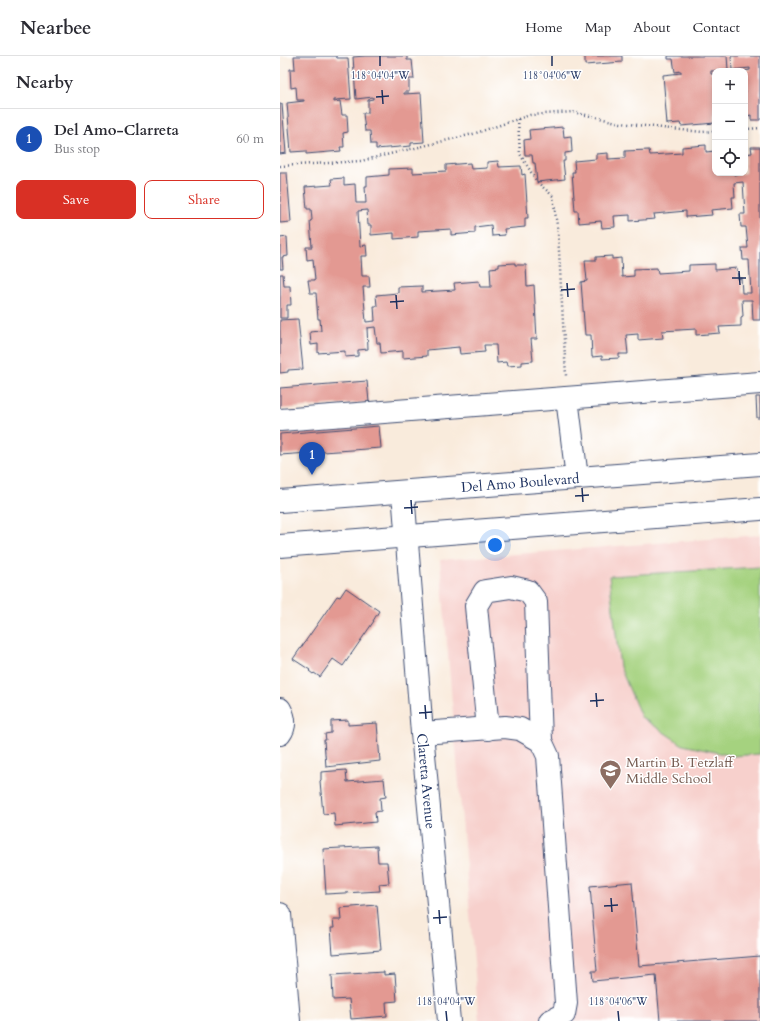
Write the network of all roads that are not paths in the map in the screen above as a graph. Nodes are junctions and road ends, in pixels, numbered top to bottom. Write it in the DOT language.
graph roads {
  1 [pos="760,384"];
  2 [pos="567,398"];
  3 [pos="280,420"];
  4 [pos="760,464"];
  5 [pos="577,478"];
  6 [pos="403,492"];
  7 [pos="280,501"];
  8 [pos="760,509"];
  9 [pos="407,536"];
  10 [pos="280,546"];
  11 [pos="280,709"];
  12 [pos="488,729"];
  13 [pos="422,733"];
  14 [pos="280,734"];
  15 [pos="541,741"];
  16 [pos="280,914"];
  17 [pos="289,1021"];
  18 [pos="449,1021"];
  19 [pos="550,1021"];
  1 -- 2 [label="main road"];
  2 -- 3 [label="main road"];
  2 -- 5 [label="main road"];
  4 -- 5 [label="main road, Del Amo Boulevard"];
  5 -- 6 [label="main road, Del Amo Boulevard"];
  6 -- 7 [label="main road, Del Amo Boulevard"];
  6 -- 9 [label="main road, Claretta Avenue"];
  8 -- 9 [label="main road"];
  9 -- 10 [label="main road"];
  9 -- 13 [label="main road, Claretta Avenue"];
  11 -- 14 [label="main road"];
  12 -- 13 [label="main road"];
  12 -- 15 [label="main road"];
  12 -- 15 [label="main road"];
  13 -- 18 [label="main road, Claretta Avenue"];
  15 -- 19 [label="main road"];
  16 -- 17 [label="main road"];
}
